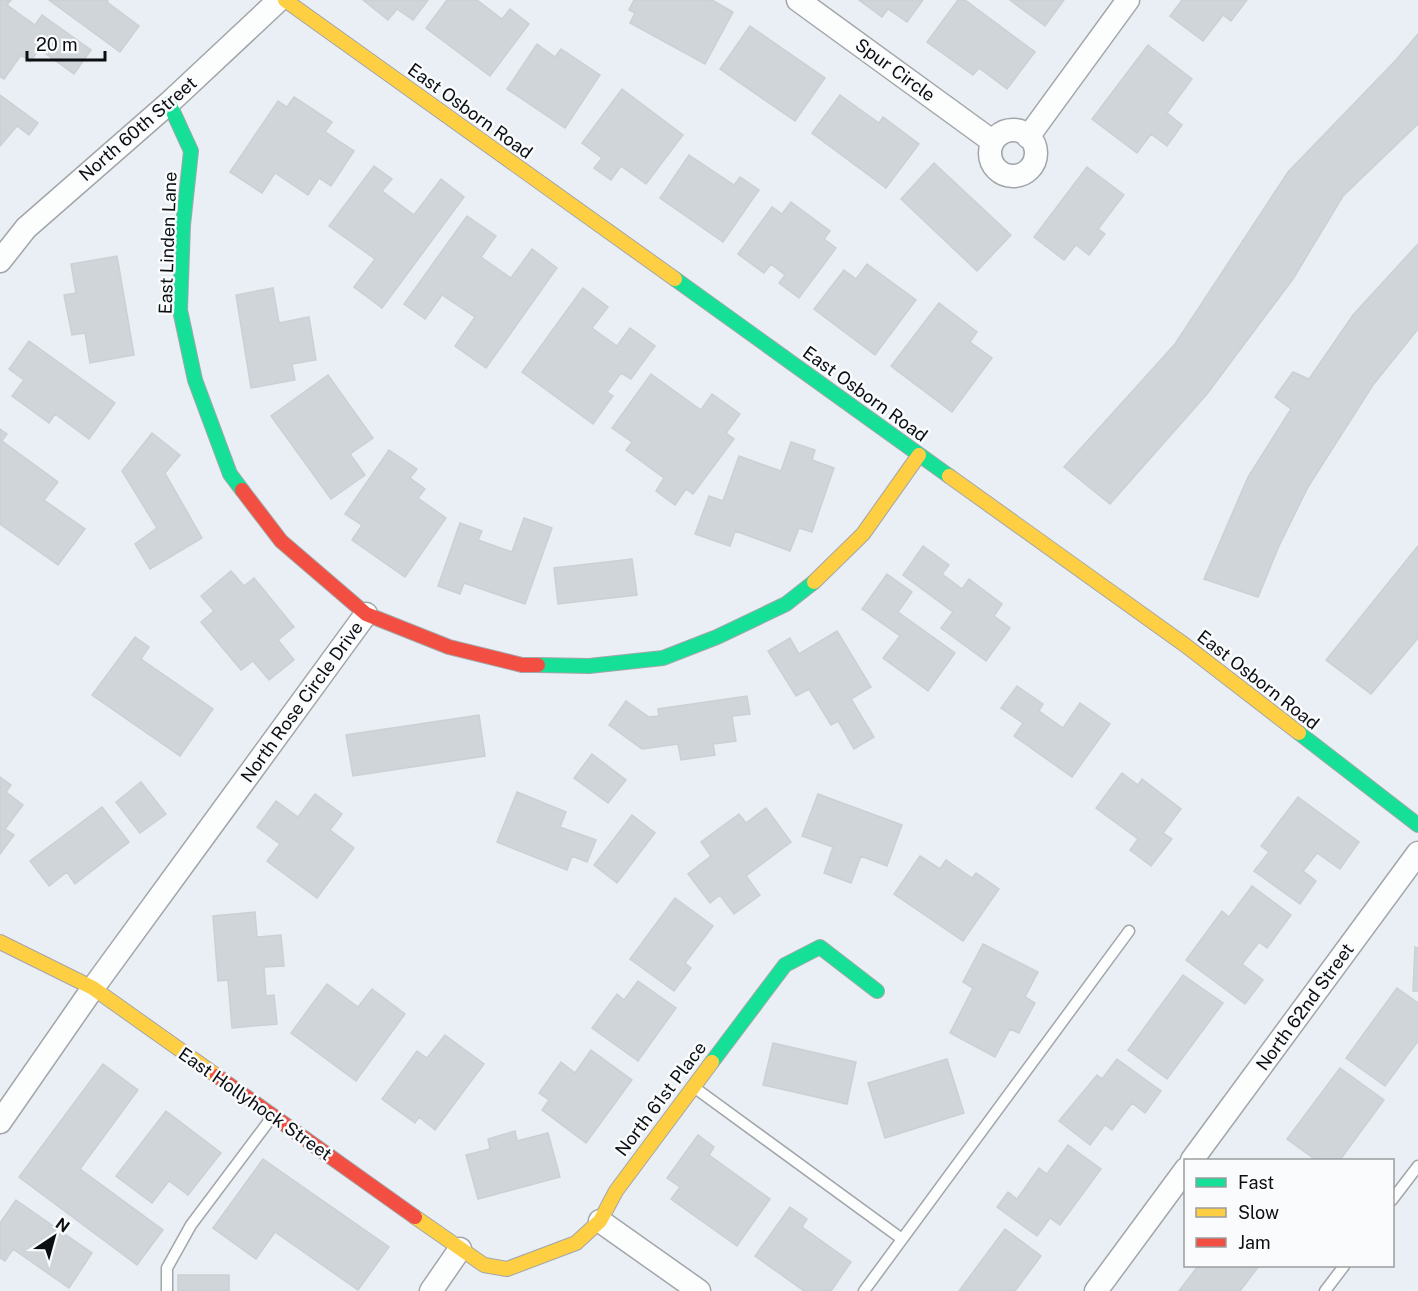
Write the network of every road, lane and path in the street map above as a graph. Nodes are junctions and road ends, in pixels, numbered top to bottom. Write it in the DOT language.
graph roads {
  1 [pos="279,0"];
  2 [pos="285,0"];
  3 [pos="798,0"];
  4 [pos="1128,0"];
  5 [pos="169,103"];
  6 [pos="1028,137"];
  7 [pos="992,141"];
  8 [pos="0,261"];
  9 [pos="919,455"];
  10 [pos="366,614"];
  11 [pos="1418,825"];
  12 [pos="1418,853"];
  13 [pos="1129,931"];
  14 [pos="0,942"];
  15 [pos="93,988"];
  16 [pos="877,991"];
  17 [pos="692,1086"];
  18 [pos="273,1116"];
  19 [pos="0,1122"];
  20 [pos="1193,1159"];
  21 [pos="1418,1166"];
  22 [pos="1184,1170"];
  23 [pos="1394,1197"];
  24 [pos="600,1221"];
  25 [pos="902,1239"];
  26 [pos="460,1249"];
  27 [pos="1343,1267"];
  28 [pos="167,1291"];
  29 [pos="430,1291"];
  30 [pos="699,1291"];
  31 [pos="864,1291"];
  32 [pos="1096,1291"];
  33 [pos="1325,1291"];
  1 -- 5 [label="street, North 60th Street"];
  2 -- 9 [label="street, East Osborn Road"];
  3 -- 7 [label="street, Spur Circle"];
  4 -- 6 [label="street"];
  5 -- 8 [label="street, North 60th Street"];
  5 -- 10 [label="street, East Linden Lane"];
  6 -- 7 [label="street"];
  6 -- 7 [label="street"];
  9 -- 10 [label="street, North Rose Circle Drive"];
  9 -- 11 [label="street, East Osborn Road"];
  10 -- 15 [label="street, North Rose Circle Drive"];
  12 -- 20 [label="street, North 62nd Street"];
  13 -- 25 [label="lane"];
  14 -- 15 [label="street, East Hollyhock Street"];
  15 -- 18 [label="street, East Hollyhock Street"];
  15 -- 19 [label="street, North Rose Circle Drive"];
  16 -- 17 [label="street, North 61st Place"];
  17 -- 24 [label="street, North 61st Place"];
  17 -- 25 [label="lane"];
  18 -- 26 [label="street, East Hollyhock Street"];
  18 -- 28 [label="lane"];
  21 -- 23 [label="lane"];
  22 -- 32 [label="street"];
  24 -- 26 [label="street, North 61st Place"];
  24 -- 30 [label="street"];
  25 -- 31 [label="lane"];
  26 -- 29 [label="street"];
  27 -- 33 [label="lane"];
}
